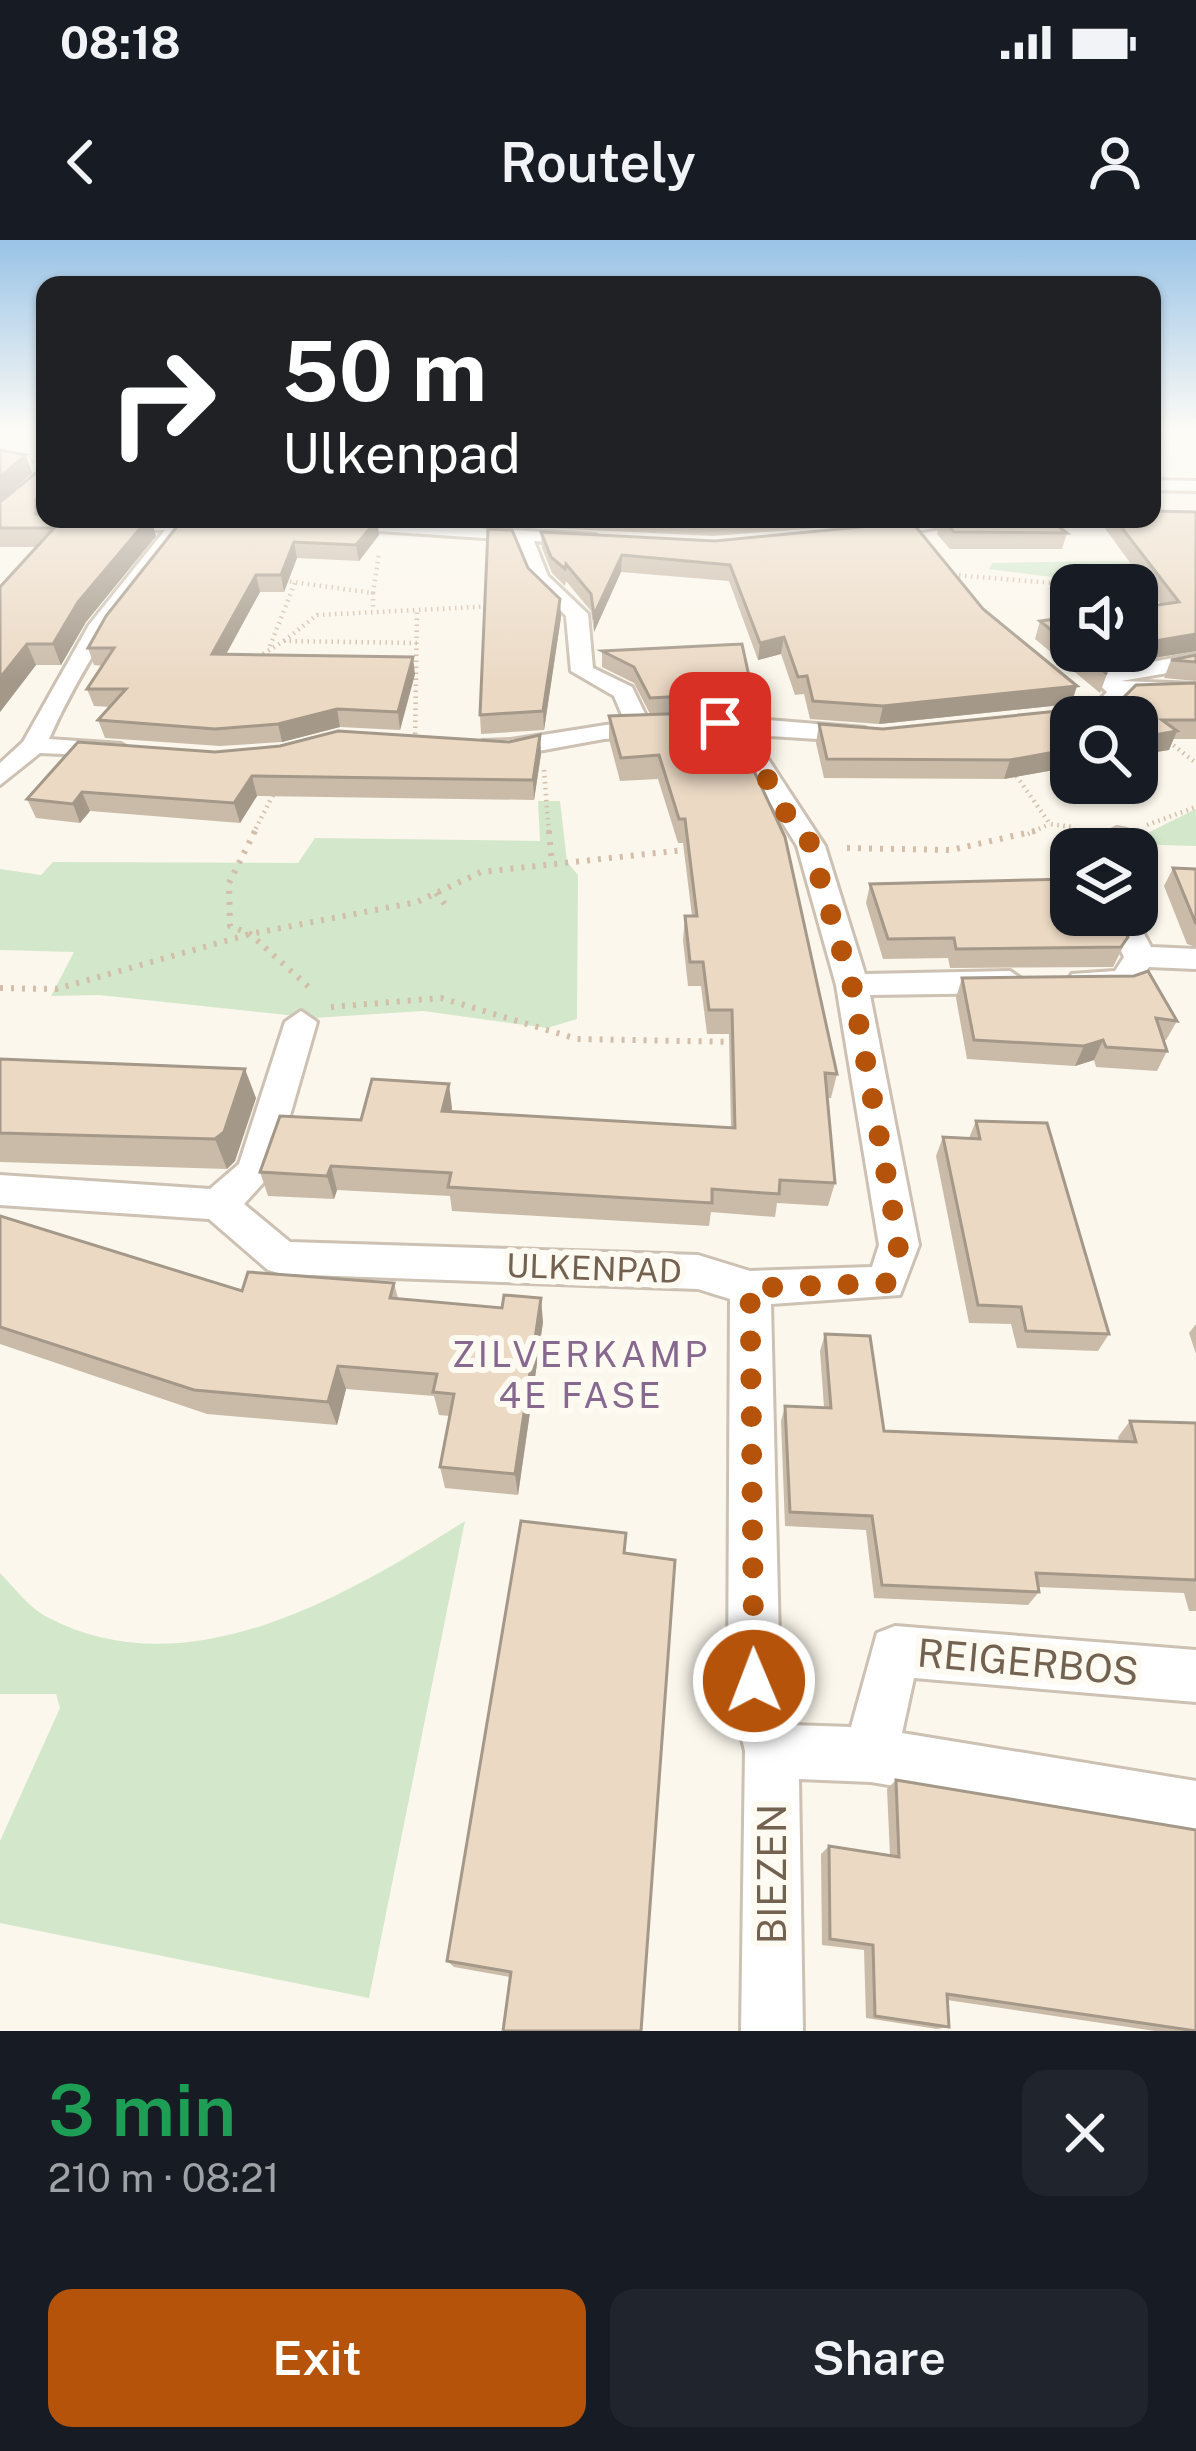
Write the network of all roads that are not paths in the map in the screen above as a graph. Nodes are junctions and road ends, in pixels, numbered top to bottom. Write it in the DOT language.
graph roads {
  1 [pos="177,528"];
  2 [pos="412,528"];
  3 [pos="909,528"];
  4 [pos="917,528"];
  5 [pos="523,534"];
  6 [pos="850,536"];
  7 [pos="617,542"];
  8 [pos="953,575"];
  9 [pos="1196,661"];
  10 [pos="1070,686"];
  11 [pos="1196,691"];
  12 [pos="1098,696"];
  13 [pos="1110,696"];
  14 [pos="1154,696"];
  15 [pos="1050,719"];
  16 [pos="1046,720"];
  17 [pos="720,723"];
  18 [pos="638,724"];
  19 [pos="899,735"];
  20 [pos="415,740"];
  21 [pos="34,745"];
  22 [pos="150,754"];
  23 [pos="0,777"];
  24 [pos="1130,936"];
  25 [pos="1140,957"];
  26 [pos="1196,958"];
  27 [pos="852,986"];
  28 [pos="301,1022"];
  29 [pos="0,1190"];
  30 [pos="218,1204"];
  31 [pos="750,1288"];
  32 [pos="1196,1676"];
  33 [pos="772,1751"];
  34 [pos="871,1755"];
  35 [pos="1196,1809"];
  36 [pos="772,2031"];
  1 -- 21 [label="street"];
  2 -- 5 [label="street"];
  3 -- 6 [label="street"];
  4 -- 8 [label="street"];
  5 -- 7 [label="street"];
  5 -- 18 [label="street"];
  9 -- 13 [label="street"];
  10 -- 12 [label="street"];
  11 -- 14 [label="street"];
  15 -- 16 [label="street"];
  17 -- 18 [label="street"];
  17 -- 19 [label="street"];
  17 -- 27 [label="street, ULKENPAD"];
  18 -- 20 [label="street"];
  21 -- 22 [label="street"];
  21 -- 23 [label="street"];
  24 -- 25 [label="street"];
  25 -- 26 [label="street"];
  25 -- 27 [label="street"];
  27 -- 31 [label="street, ULKENPAD"];
  28 -- 30 [label="street"];
  29 -- 30 [label="street"];
  30 -- 31 [label="street, ULKENPAD"];
  31 -- 33 [label="street, BIEZEN"];
  32 -- 34 [label="street, REIGERBOS"];
  33 -- 34 [label="street"];
  33 -- 36 [label="street, BIEZEN"];
  34 -- 35 [label="street"];
}
